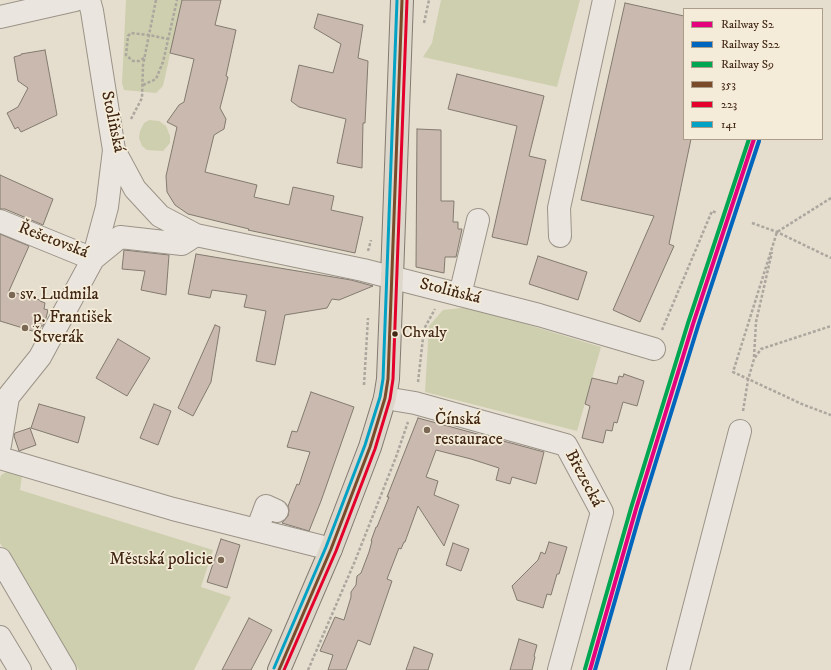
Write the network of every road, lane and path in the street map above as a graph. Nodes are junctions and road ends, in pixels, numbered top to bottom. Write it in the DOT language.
graph roads {
  1 [pos="75,0"];
  2 [pos="89,0"];
  3 [pos="156,0"];
  4 [pos="177,0"];
  5 [pos="402,0"];
  6 [pos="429,0"];
  7 [pos="604,0"];
  8 [pos="0,17"];
  9 [pos="422,30"];
  10 [pos="149,35"];
  11 [pos="168,39"];
  12 [pos="145,57"];
  13 [pos="143,85"];
  14 [pos="114,150"];
  15 [pos="831,198"];
  16 [pos="717,213"];
  17 [pos="478,220"];
  18 [pos="0,221"];
  19 [pos="752,223"];
  20 [pos="777,232"];
  21 [pos="196,235"];
  22 [pos="560,236"];
  23 [pos="372,237"];
  24 [pos="93,258"];
  25 [pos="831,258"];
  26 [pos="363,270"];
  27 [pos="392,278"];
  28 [pos="460,295"];
  29 [pos="368,317"];
  30 [pos="831,326"];
  31 [pos="654,349"];
  32 [pos="754,359"];
  33 [pos="748,380"];
  34 [pos="364,386"];
  35 [pos="385,398"];
  36 [pos="415,403"];
  37 [pos="831,416"];
  38 [pos="740,431"];
  39 [pos="0,445"];
  40 [pos="0,458"];
  41 [pos="277,511"];
  42 [pos="257,530"];
  43 [pos="331,549"];
  44 [pos="0,559"];
  45 [pos="0,637"];
  46 [pos="20,670"];
  47 [pos="65,670"];
  48 [pos="279,670"];
  49 [pos="308,670"];
  50 [pos="559,670"];
  51 [pos="678,670"];
  1 -- 8 [label="street"];
  2 -- 14 [label="street, Stoliňská"];
  3 -- 10 [label="path"];
  4 -- 11 [label="path"];
  5 -- 27 [label="main road"];
  6 -- 9 [label="path"];
  7 -- 22 [label="street"];
  10 -- 11 [label="path"];
  10 -- 12 [label="path"];
  10 -- 12 [label="path"];
  11 -- 13 [label="path"];
  12 -- 13 [label="path"];
  13 -- 14 [label="path"];
  14 -- 21 [label="street, Stoliňská"];
  14 -- 24 [label="street, Řešetovská"];
  15 -- 20 [label="path"];
  16 -- 31 [label="path"];
  17 -- 28 [label="street"];
  18 -- 24 [label="street, Řešetovská"];
  19 -- 20 [label="path"];
  20 -- 25 [label="path"];
  20 -- 32 [label="path"];
  20 -- 33 [label="path"];
  21 -- 24 [label="street"];
  21 -- 26 [label="street, Stoliňská"];
  23 -- 26 [label="path"];
  24 -- 39 [label="street"];
  26 -- 27 [label="street, Stoliňská"];
  27 -- 28 [label="street, Stoliňská"];
  27 -- 35 [label="main road"];
  28 -- 31 [label="street, Stoliňská"];
  28 -- 36 [label="path"];
  29 -- 34 [label="path"];
  30 -- 32 [label="path"];
  32 -- 33 [label="path"];
  33 -- 37 [label="path"];
  33 -- 38 [label="path"];
  35 -- 36 [label="street, Březecká"];
  35 -- 43 [label="main road"];
  36 -- 49 [label="path"];
  36 -- 50 [label="street, Březecká"];
  38 -- 51 [label="street"];
  40 -- 42 [label="street"];
  41 -- 42 [label="street"];
  42 -- 43 [label="street"];
  43 -- 48 [label="main road"];
  44 -- 47 [label="street"];
  45 -- 46 [label="street"];
}
